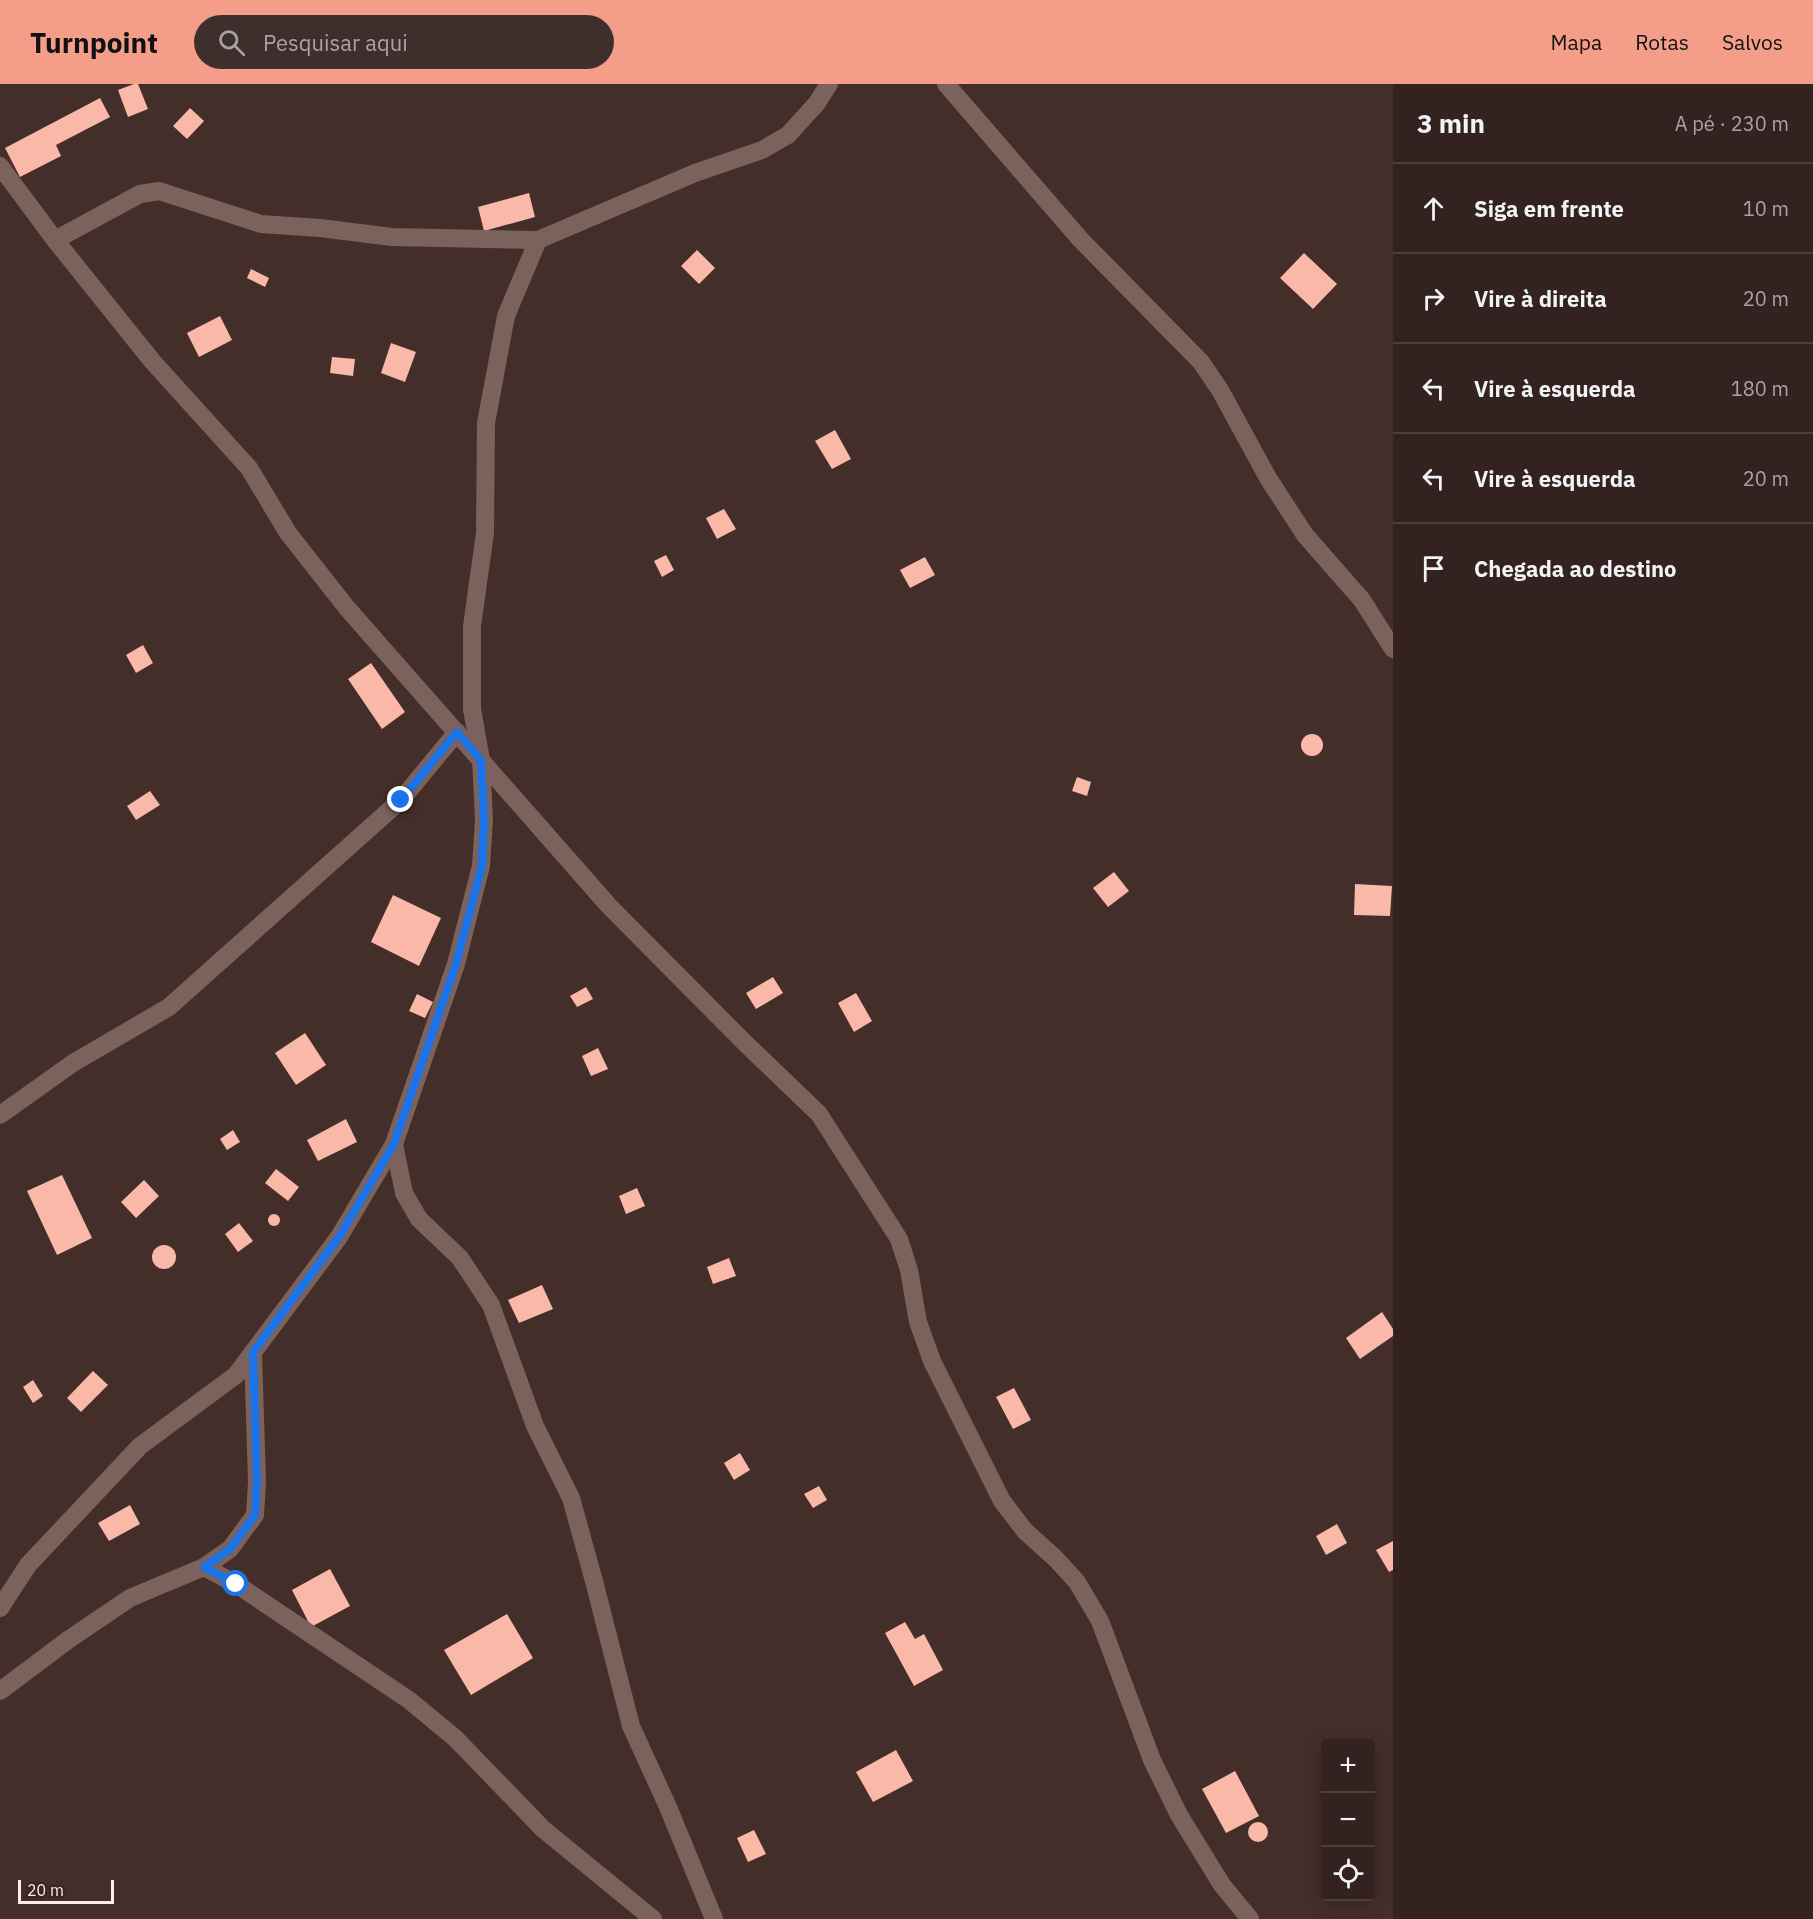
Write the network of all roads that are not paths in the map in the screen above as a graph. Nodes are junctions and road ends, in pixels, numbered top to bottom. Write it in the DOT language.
graph roads {
  1 [pos="829,84"];
  2 [pos="946,84"];
  3 [pos="0,166"];
  4 [pos="55,240"];
  5 [pos="538,240"];
  6 [pos="1393,649"];
  7 [pos="457,732"];
  8 [pos="481,760"];
  9 [pos="0,1115"];
  10 [pos="394,1144"];
  11 [pos="253,1352"];
  12 [pos="204,1567"];
  13 [pos="0,1608"];
  14 [pos="0,1691"];
  15 [pos="653,1919"];
  16 [pos="714,1919"];
  17 [pos="1250,1919"];
  1 -- 5 [label="street"];
  2 -- 6 [label="street"];
  3 -- 4 [label="street"];
  4 -- 5 [label="street"];
  4 -- 7 [label="street"];
  5 -- 8 [label="street"];
  7 -- 8 [label="street"];
  7 -- 9 [label="street"];
  8 -- 10 [label="street"];
  8 -- 17 [label="street"];
  10 -- 11 [label="street"];
  10 -- 16 [label="street"];
  11 -- 12 [label="street"];
  11 -- 13 [label="street"];
  12 -- 14 [label="street"];
  12 -- 15 [label="street"];
}
